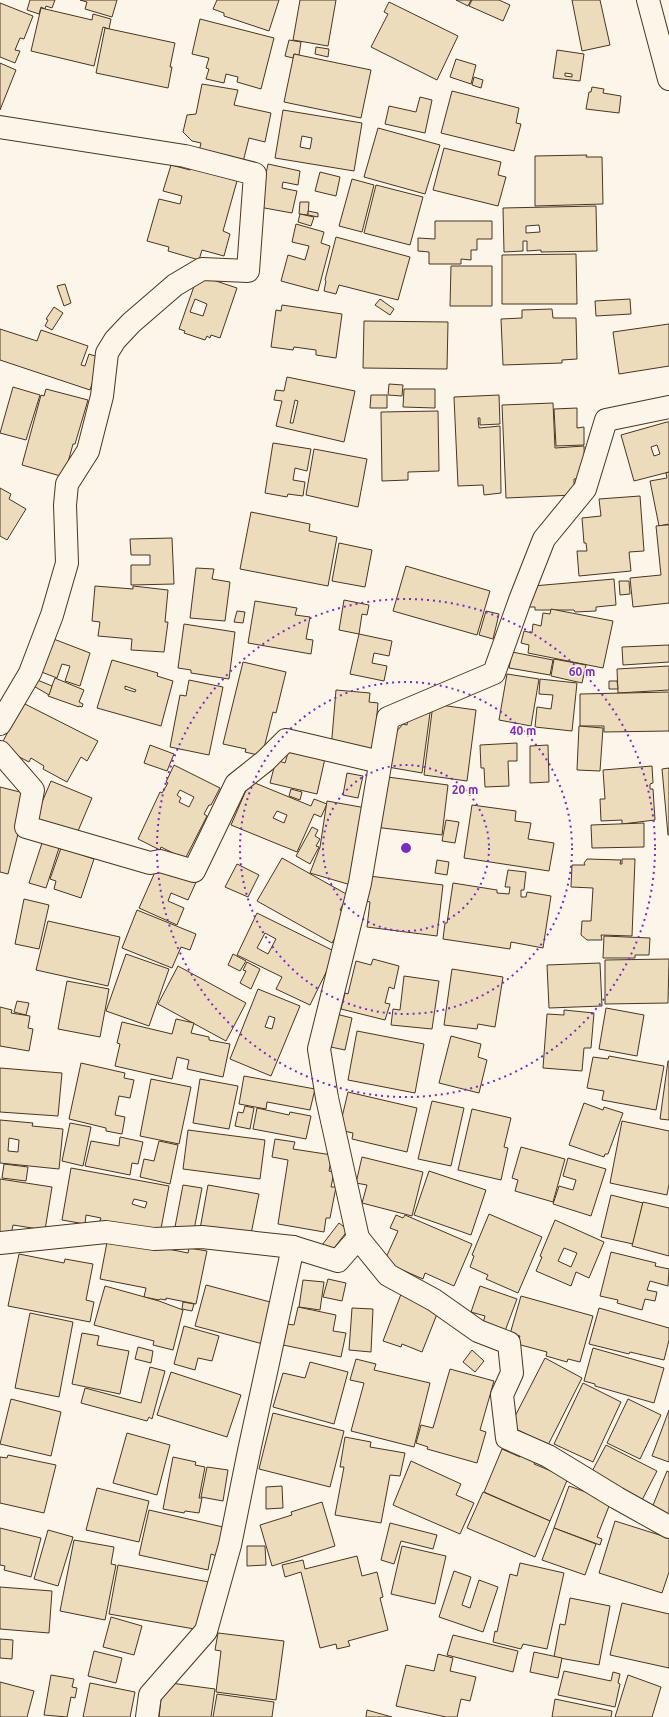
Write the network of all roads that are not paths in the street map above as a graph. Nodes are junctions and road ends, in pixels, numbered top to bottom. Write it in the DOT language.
graph roads {
  1 [pos="648,0"];
  2 [pos="669,79"];
  3 [pos="0,127"];
  4 [pos="669,407"];
  5 [pos="0,724"];
  6 [pos="0,752"];
  7 [pos="380,762"];
  8 [pos="358,1238"];
  9 [pos="0,1243"];
  10 [pos="293,1247"];
  11 [pos="669,1527"];
  12 [pos="147,1717"];
  1 -- 2 [label="street"];
  3 -- 5 [label="street"];
  4 -- 7 [label="street"];
  6 -- 7 [label="street"];
  7 -- 8 [label="street"];
  8 -- 10 [label="street"];
  8 -- 11 [label="street"];
  9 -- 10 [label="street"];
  10 -- 12 [label="street"];
}
